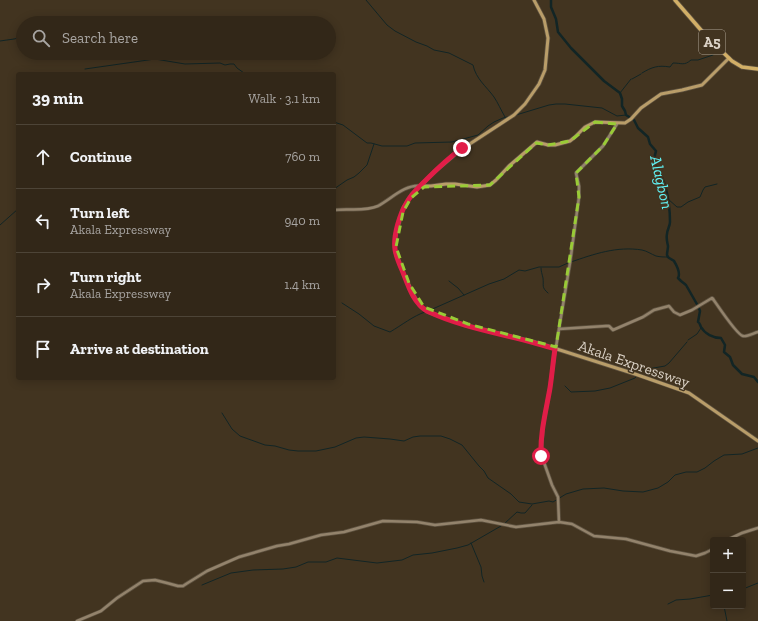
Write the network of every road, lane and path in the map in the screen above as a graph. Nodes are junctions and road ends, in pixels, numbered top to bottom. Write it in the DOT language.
graph roads {
  1 [pos="535,0"];
  2 [pos="675,0"];
  3 [pos="729,59"];
  4 [pos="758,69"];
  5 [pos="617,124"];
  6 [pos="421,186"];
  7 [pos="336,210"];
  8 [pos="559,329"];
  9 [pos="758,332"];
  10 [pos="556,348"];
  11 [pos="758,440"];
  12 [pos="559,522"];
  13 [pos="758,528"];
  14 [pos="733,537"];
  15 [pos="710,550"];
  16 [pos="77,621"];
  1 -- 6 [label="main road, Akala Expressway"];
  2 -- 3 [label="highway, A5"];
  3 -- 4 [label="highway, A5"];
  3 -- 5 [label="main road"];
  5 -- 6 [label="main road"];
  5 -- 8 [label="street"];
  6 -- 7 [label="street"];
  6 -- 10 [label="main road, Akala Expressway"];
  8 -- 9 [label="street"];
  8 -- 10 [label="street"];
  10 -- 11 [label="main road, Akala Expressway"];
  10 -- 12 [label="street"];
  12 -- 15 [label="street"];
  12 -- 16 [label="street"];
  13 -- 14 [label="street"];
}
